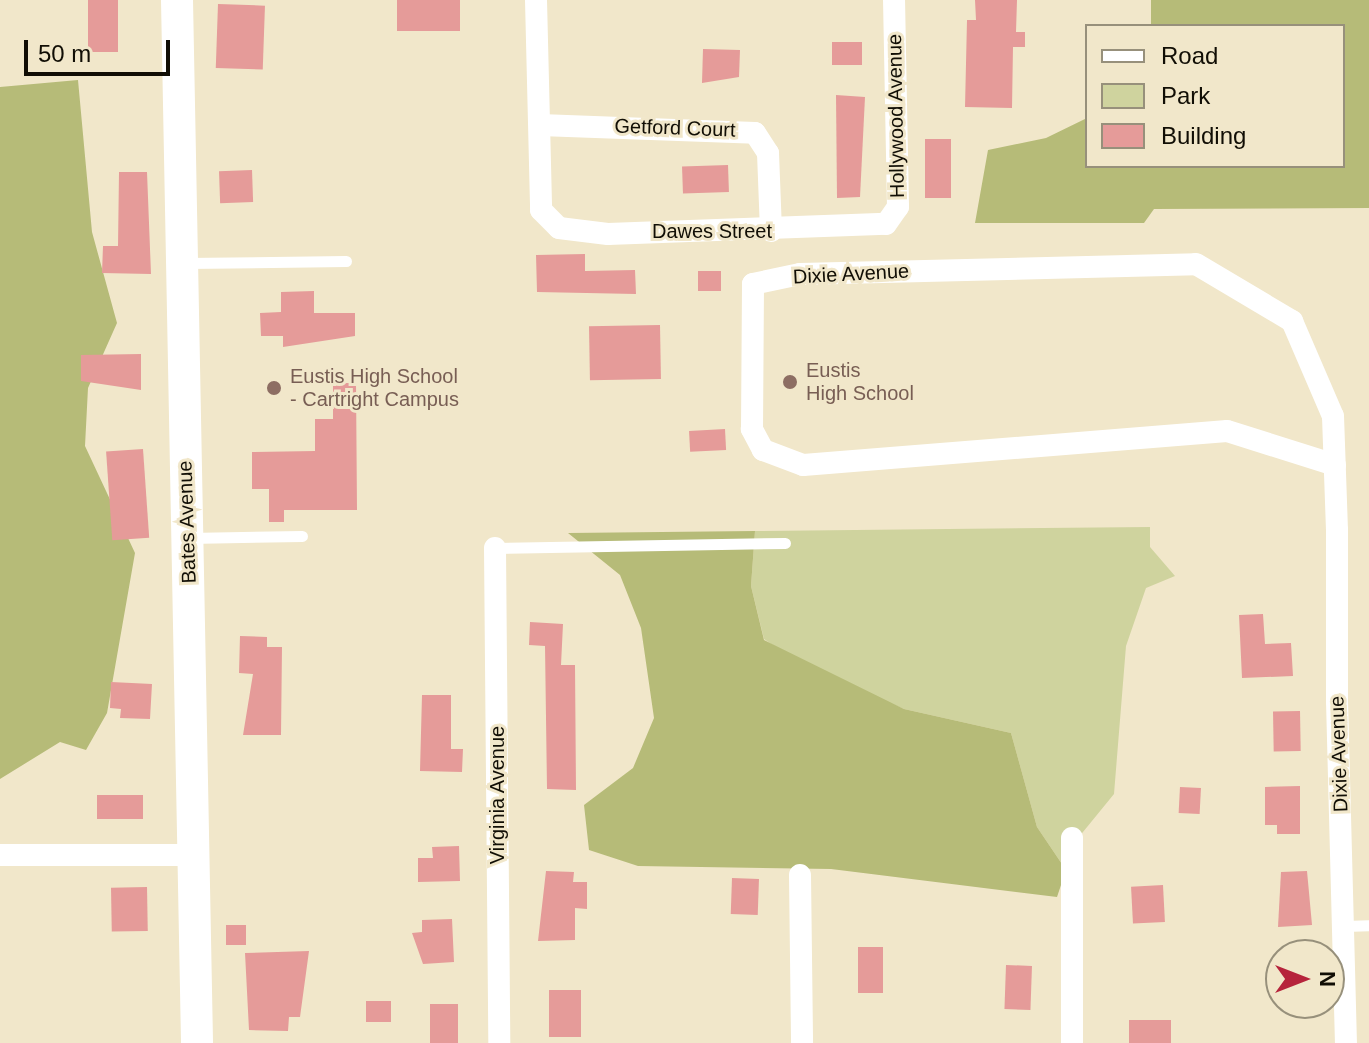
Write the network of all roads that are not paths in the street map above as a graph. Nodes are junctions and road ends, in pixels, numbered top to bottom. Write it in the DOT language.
graph roads {
  1 [pos="177,0"];
  2 [pos="536,0"];
  3 [pos="894,0"];
  4 [pos="540,125"];
  5 [pos="882,226"];
  6 [pos="771,231"];
  7 [pos="346,261"];
  8 [pos="181,263"];
  9 [pos="1335,465"];
  10 [pos="302,536"];
  11 [pos="188,538"];
  12 [pos="785,543"];
  13 [pos="495,548"];
  14 [pos="1072,838"];
  15 [pos="0,855"];
  16 [pos="194,855"];
  17 [pos="800,875"];
  18 [pos="1369,925"];
  19 [pos="1345,926"];
  20 [pos="197,1043"];
  21 [pos="499,1043"];
  22 [pos="802,1043"];
  23 [pos="1072,1043"];
  24 [pos="1346,1043"];
  1 -- 8 [label="street, Bates Avenue"];
  2 -- 4 [label="street"];
  3 -- 5 [label="street, Hollywood Avenue"];
  4 -- 6 [label="street, Getford Court"];
  4 -- 6 [label="street, Dawes Street"];
  5 -- 6 [label="street, Dawes Street"];
  7 -- 8 [label="lane"];
  8 -- 11 [label="street, Bates Avenue"];
  9 -- 9 [label="street, Dixie Avenue"];
  9 -- 19 [label="street, Dixie Avenue"];
  10 -- 11 [label="lane"];
  11 -- 16 [label="street, Bates Avenue"];
  12 -- 13 [label="lane"];
  13 -- 21 [label="street, Virginia Avenue"];
  14 -- 23 [label="street"];
  15 -- 16 [label="street"];
  16 -- 20 [label="street, Bates Avenue"];
  17 -- 22 [label="street"];
  18 -- 19 [label="lane"];
  19 -- 24 [label="street, Dixie Avenue"];
}
